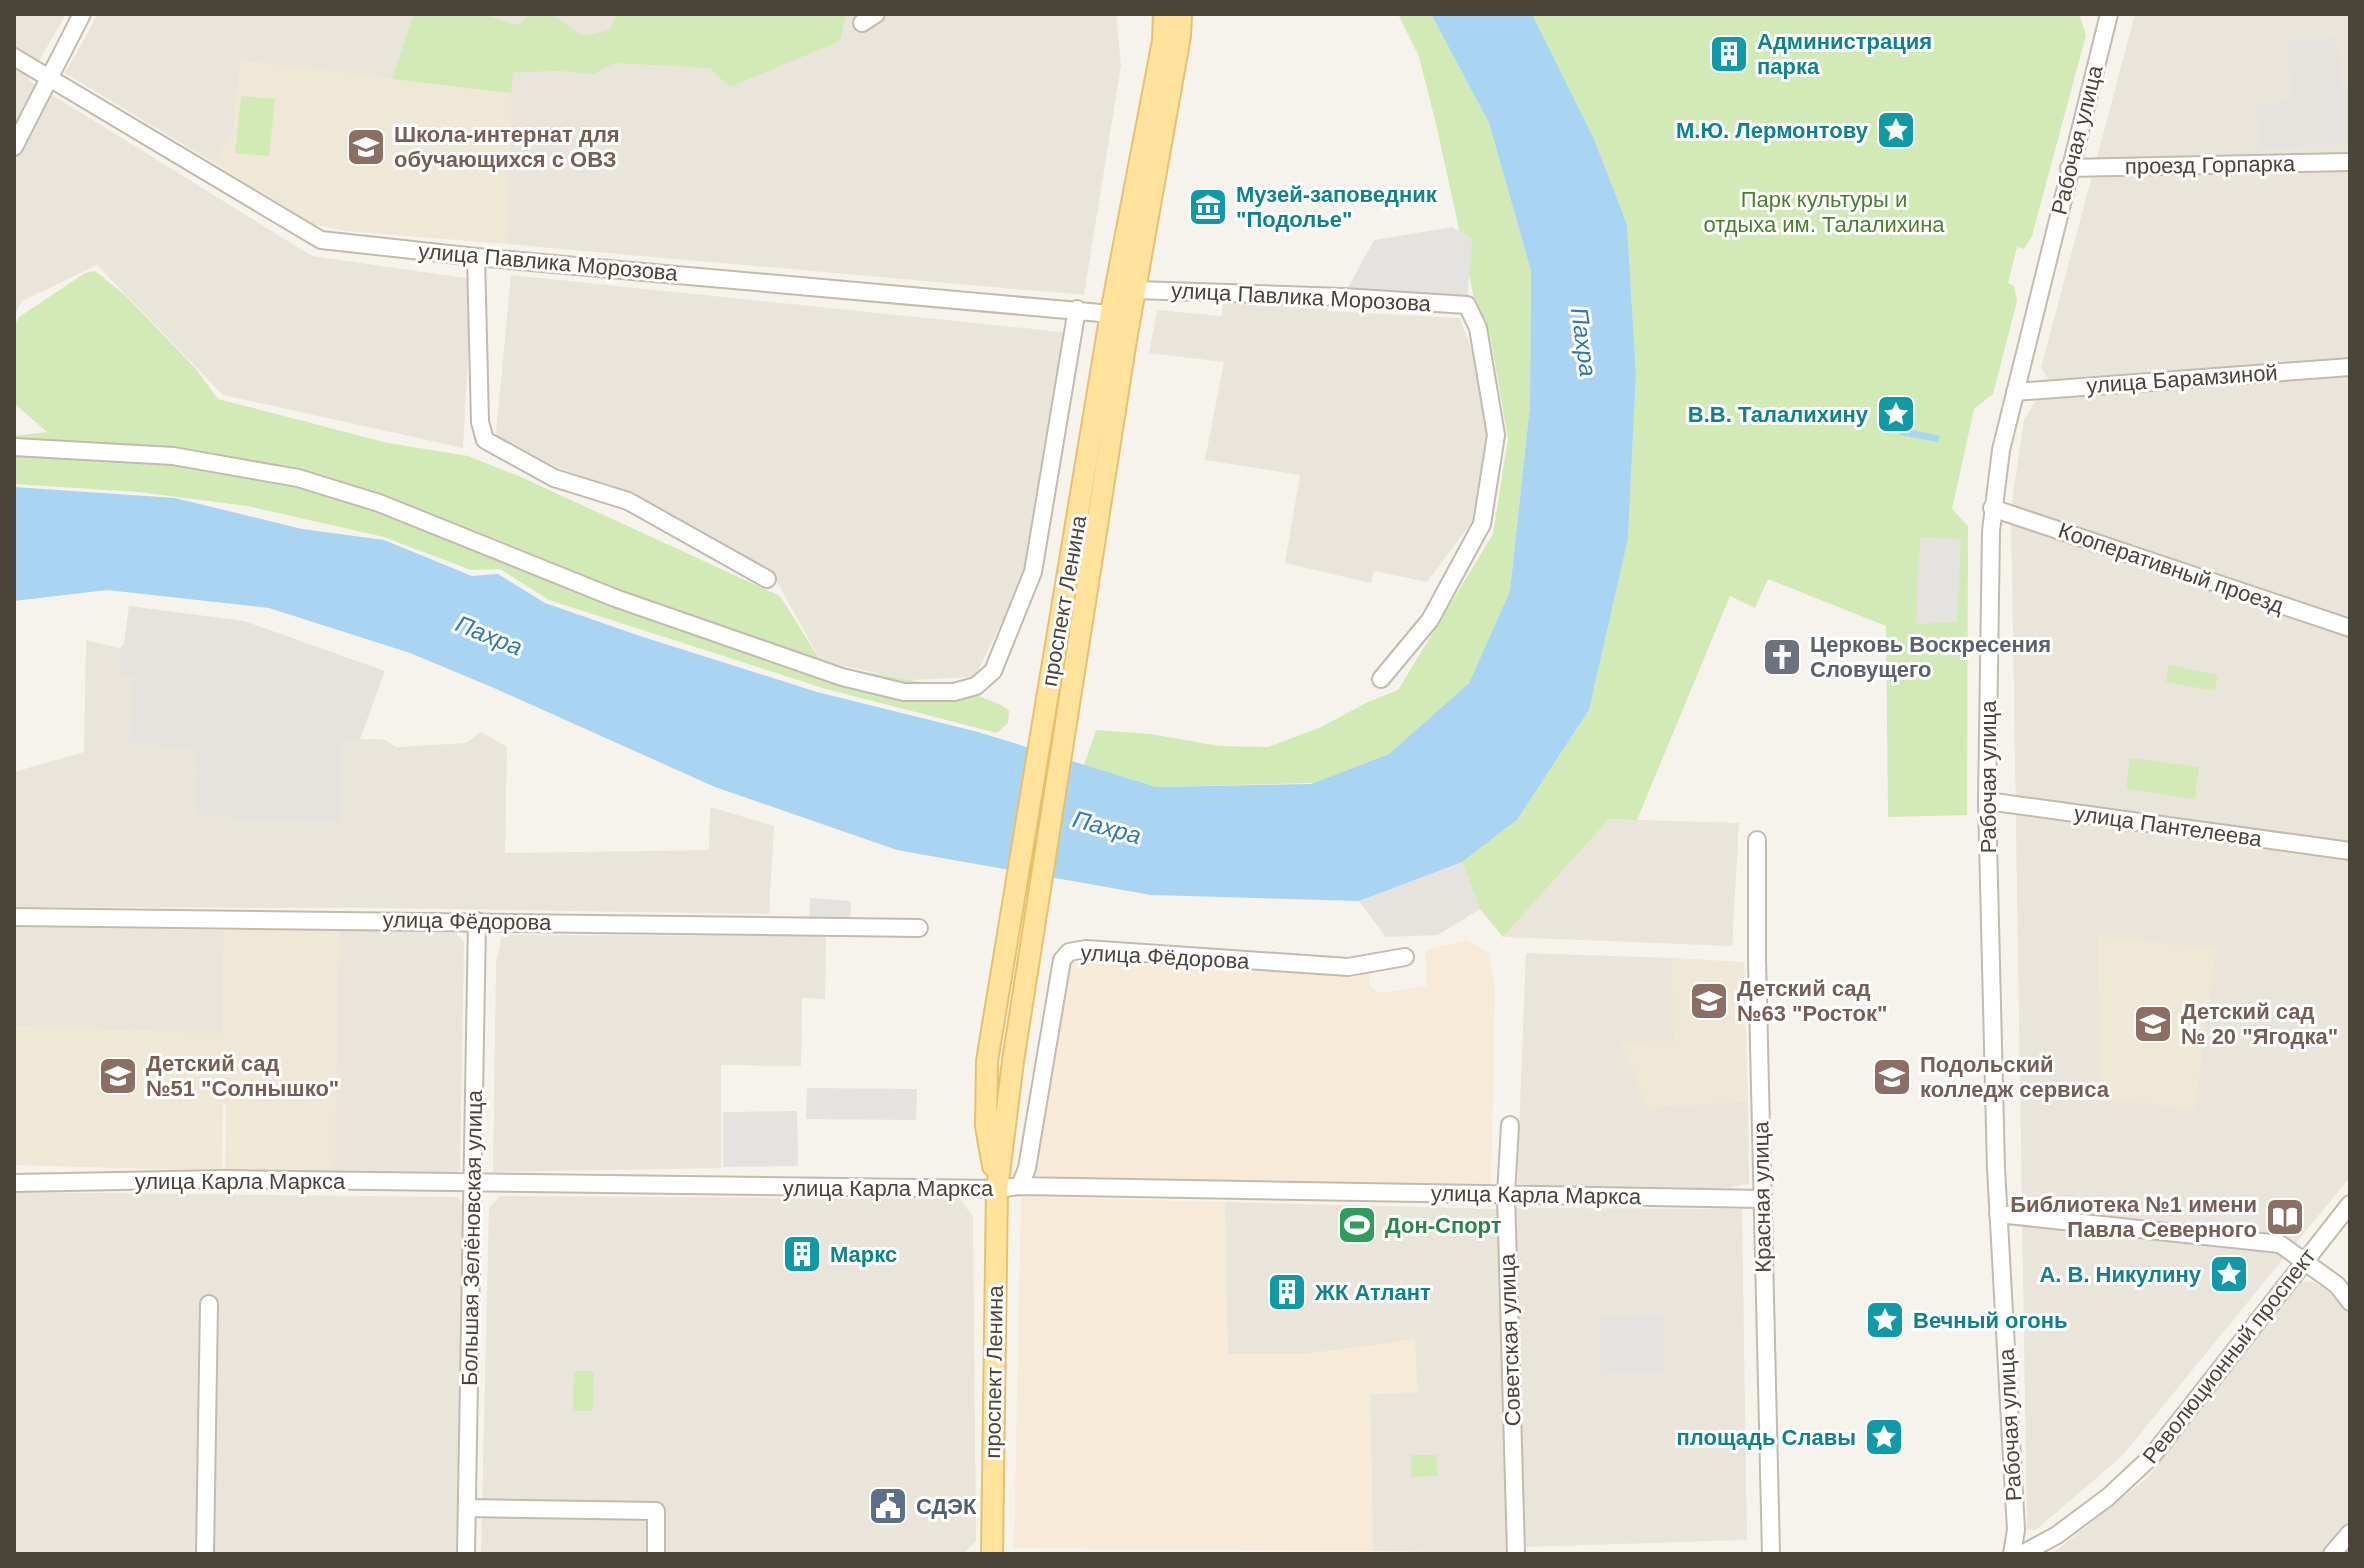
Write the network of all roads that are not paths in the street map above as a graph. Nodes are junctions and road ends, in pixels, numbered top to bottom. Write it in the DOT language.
graph roads {
  1 [pos="82,14"];
  2 [pos="1164,14"];
  3 [pos="1181,14"];
  4 [pos="2103,17"];
  5 [pos="14,57"];
  6 [pos="48,77"];
  7 [pos="14,147"];
  8 [pos="2350,162"];
  9 [pos="2069,168"];
  10 [pos="476,257"];
  11 [pos="1136,290"];
  12 [pos="1077,309"];
  13 [pos="1121,315"];
  14 [pos="2350,367"];
  15 [pos="2015,392"];
  16 [pos="14,447"];
  17 [pos="1992,508"];
  18 [pos="767,579"];
  19 [pos="2350,628"];
  20 [pos="1381,679"];
  21 [pos="1987,801"];
  22 [pos="1757,840"];
  23 [pos="2350,851"];
  24 [pos="14,917"];
  25 [pos="477,921"];
  26 [pos="919,928"];
  27 [pos="1405,957"];
  28 [pos="1510,1125"];
  29 [pos="473,1182"];
  30 [pos="14,1183"];
  31 [pos="1020,1186"];
  32 [pos="997,1189"];
  33 [pos="1506,1195"];
  34 [pos="1762,1199"];
  35 [pos="2350,1204"];
  36 [pos="1998,1214"];
  37 [pos="2304,1262"];
  38 [pos="2350,1302"];
  39 [pos="209,1304"];
  40 [pos="467,1508"];
  41 [pos="2350,1533"];
  42 [pos="205,1554"];
  43 [pos="466,1554"];
  44 [pos="656,1554"];
  45 [pos="992,1554"];
  46 [pos="1516,1554"];
  47 [pos="1771,1554"];
  48 [pos="2012,1554"];
  49 [pos="2022,1554"];
  50 [pos="2332,1554"];
  1 -- 6 [label="street"];
  2 -- 13 [label="main road, проспект Ленина"];
  3 -- 11 [label="main road, проспект Ленина"];
  4 -- 9 [label="street, Рабочая улица"];
  5 -- 6 [label="street, улица Павлика Морозова"];
  6 -- 7 [label="street"];
  6 -- 10 [label="street, улица Павлика Морозова"];
  8 -- 9 [label="street, проезд Горпарка"];
  9 -- 15 [label="street, Рабочая улица"];
  10 -- 12 [label="street, улица Павлика Морозова"];
  10 -- 18 [label="street"];
  11 -- 13 [label="main road, проспект Ленина"];
  11 -- 20 [label="street, улица Павлика Морозова"];
  12 -- 13 [label="street, улица Павлика Морозова"];
  12 -- 16 [label="street"];
  13 -- 32 [label="main road, проспект Ленина"];
  13 -- 32 [label="main road, проспект Ленина"];
  14 -- 15 [label="street, улица Барамзиной"];
  15 -- 17 [label="street, Рабочая улица"];
  17 -- 19 [label="street, Кооперативный проезд"];
  17 -- 21 [label="street, Рабочая улица"];
  21 -- 23 [label="street, улица Пантелеева"];
  21 -- 36 [label="street, Рабочая улица"];
  22 -- 34 [label="street, Красная улица"];
  24 -- 25 [label="street, улица Фёдорова"];
  25 -- 26 [label="street, улица Фёдорова"];
  25 -- 29 [label="street, Большая Зелёновская улица"];
  27 -- 31 [label="street, улица Фёдорова"];
  28 -- 33 [label="street, Советская улица"];
  29 -- 30 [label="street, улица Карла Маркса"];
  29 -- 32 [label="street, улица Карла Маркса"];
  29 -- 40 [label="street, Большая Зелёновская улица"];
  31 -- 32 [label="street, улица Карла Маркса"];
  31 -- 33 [label="street, улица Карла Маркса"];
  32 -- 45 [label="main road, проспект Ленина"];
  33 -- 34 [label="street, улица Карла Маркса"];
  33 -- 46 [label="street, Советская улица"];
  34 -- 47 [label="street, Красная улица"];
  35 -- 37 [label="street, Революционный проспект"];
  36 -- 37 [label="street"];
  36 -- 48 [label="street, Рабочая улица"];
  37 -- 38 [label="street"];
  37 -- 49 [label="street, Революционный проспект"];
  39 -- 42 [label="street"];
  40 -- 43 [label="street, Большая Зелёновская улица"];
  40 -- 44 [label="street"];
  41 -- 50 [label="street"];
}
